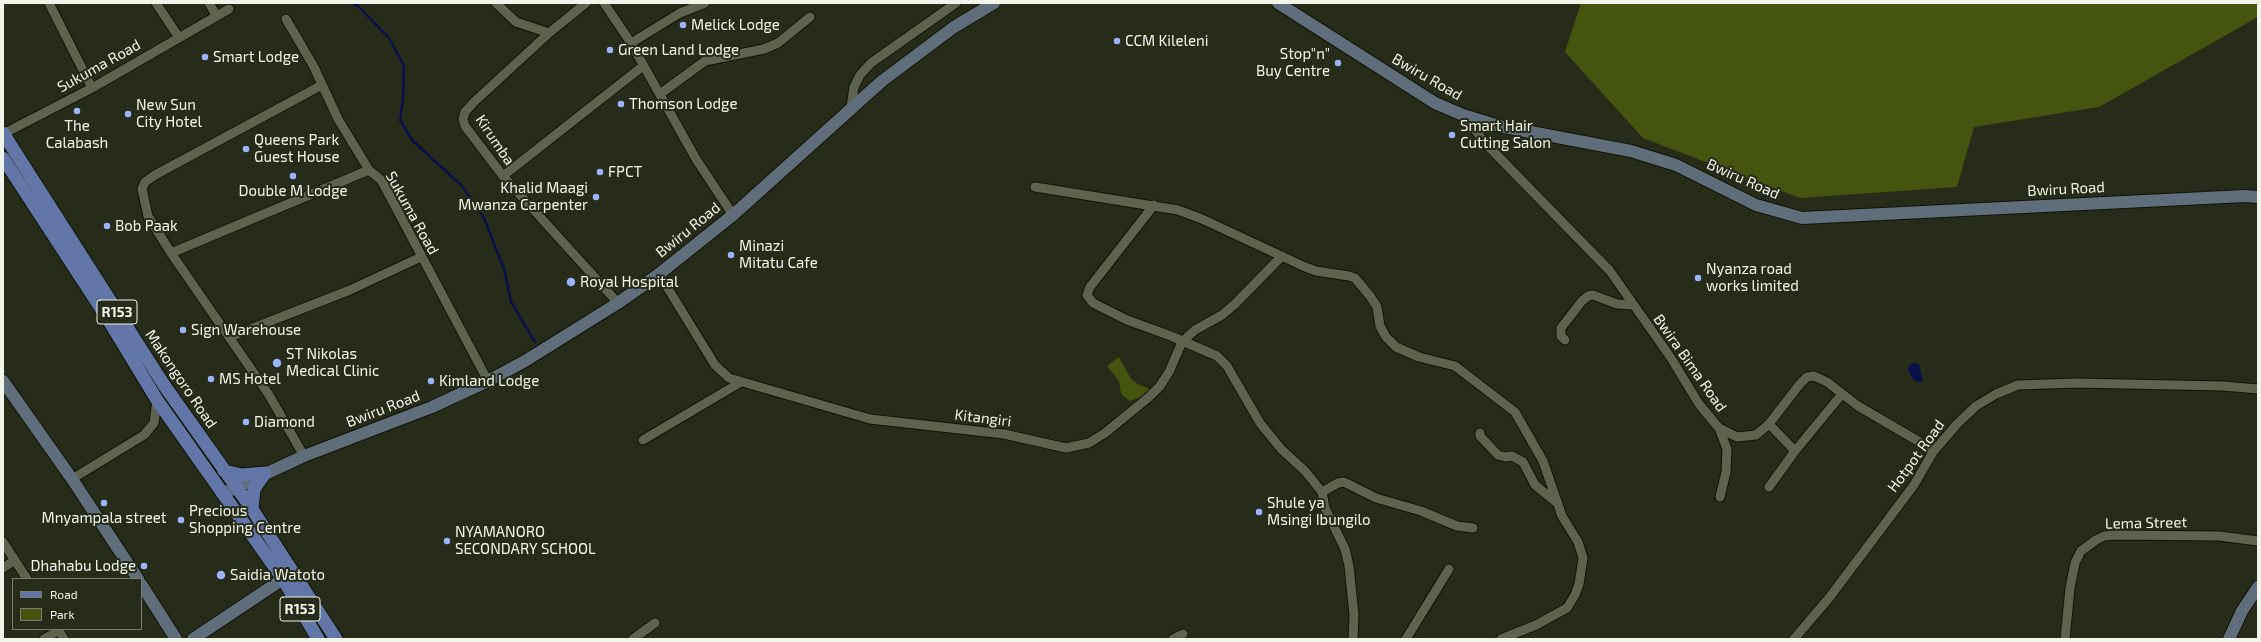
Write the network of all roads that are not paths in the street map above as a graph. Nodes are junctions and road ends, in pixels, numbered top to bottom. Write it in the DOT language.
graph roads {
  1 [pos="48,3"];
  2 [pos="156,3"];
  3 [pos="209,3"];
  4 [pos="496,3"];
  5 [pos="586,3"];
  6 [pos="604,3"];
  7 [pos="705,3"];
  8 [pos="956,3"];
  9 [pos="994,3"];
  10 [pos="1278,3"];
  11 [pos="229,9"];
  12 [pos="216,15"];
  13 [pos="810,18"];
  14 [pos="286,19"];
  15 [pos="549,33"];
  16 [pos="178,36"];
  17 [pos="631,44"];
  18 [pos="643,66"];
  19 [pos="322,85"];
  20 [pos="92,88"];
  21 [pos="660,94"];
  22 [pos="850,108"];
  23 [pos="1463,115"];
  24 [pos="3,134"];
  25 [pos="3,158"];
  26 [pos="369,170"];
  27 [pos="503,176"];
  28 [pos="1035,187"];
  29 [pos="2258,197"];
  30 [pos="1154,205"];
  31 [pos="733,215"];
  32 [pos="171,253"];
  33 [pos="1282,256"];
  34 [pos="421,257"];
  35 [pos="659,274"];
  36 [pos="618,302"];
  37 [pos="1633,305"];
  38 [pos="230,337"];
  39 [pos="1565,340"];
  40 [pos="1182,342"];
  41 [pos="3,381"];
  42 [pos="488,381"];
  43 [pos="741,382"];
  44 [pos="2258,389"];
  45 [pos="1842,394"];
  46 [pos="157,400"];
  47 [pos="1768,424"];
  48 [pos="1719,428"];
  49 [pos="1480,433"];
  50 [pos="643,440"];
  51 [pos="1795,451"];
  52 [pos="1933,452"];
  53 [pos="304,456"];
  54 [pos="224,471"];
  55 [pos="264,473"];
  56 [pos="72,479"];
  57 [pos="236,487"];
  58 [pos="1769,487"];
  59 [pos="1322,492"];
  60 [pos="224,493"];
  61 [pos="1720,496"];
  62 [pos="1556,502"];
  63 [pos="252,509"];
  64 [pos="1473,528"];
  65 [pos="2258,541"];
  66 [pos="3,542"];
  67 [pos="15,560"];
  68 [pos="3,568"];
  69 [pos="1449,569"];
  70 [pos="26,578"];
  71 [pos="137,578"];
  72 [pos="283,579"];
  73 [pos="142,586"];
  74 [pos="2258,587"];
  75 [pos="655,623"];
  76 [pos="58,630"];
  77 [pos="1184,634"];
  78 [pos="44,639"];
  79 [pos="64,639"];
  80 [pos="176,639"];
  81 [pos="193,639"];
  82 [pos="318,639"];
  83 [pos="336,639"];
  84 [pos="633,639"];
  85 [pos="1173,639"];
  86 [pos="1353,639"];
  87 [pos="1406,639"];
  88 [pos="1501,639"];
  89 [pos="1794,639"];
  90 [pos="2065,639"];
  91 [pos="2229,639"];
  1 -- 20 [label="street"];
  2 -- 16 [label="street"];
  3 -- 12 [label="street"];
  4 -- 15 [label="street"];
  5 -- 15 [label="street, Kirumba"];
  6 -- 17 [label="street"];
  7 -- 17 [label="street"];
  8 -- 22 [label="street"];
  9 -- 22 [label="main road, Bwiru Road"];
  10 -- 23 [label="main road, Bwiru Road"];
  11 -- 12 [label="street, Sukuma Road"];
  12 -- 16 [label="street, Sukuma Road"];
  13 -- 21 [label="street"];
  14 -- 19 [label="street, Sukuma Road"];
  15 -- 27 [label="street, Kirumba"];
  16 -- 20 [label="street, Sukuma Road"];
  17 -- 18 [label="street"];
  18 -- 21 [label="street"];
  18 -- 27 [label="street"];
  19 -- 26 [label="street, Sukuma Road"];
  19 -- 32 [label="street"];
  20 -- 24 [label="street, Sukuma Road"];
  21 -- 31 [label="street"];
  22 -- 31 [label="main road, Bwiru Road"];
  23 -- 29 [label="main road, Bwiru Road"];
  23 -- 37 [label="street, Bwira Bima Road"];
  24 -- 54 [label="main road, Makongoro Road / R153"];
  25 -- 46 [label="main road, Makongoro Road / R153"];
  26 -- 32 [label="street"];
  26 -- 34 [label="street, Sukuma Road"];
  27 -- 36 [label="street, Kirumba"];
  28 -- 30 [label="street"];
  30 -- 33 [label="street"];
  30 -- 40 [label="street"];
  31 -- 35 [label="main road, Bwiru Road"];
  32 -- 38 [label="street"];
  33 -- 40 [label="street, Kitangiri"];
  33 -- 62 [label="street"];
  34 -- 38 [label="street"];
  34 -- 42 [label="street, Sukuma Road"];
  35 -- 36 [label="main road, Bwiru Road"];
  35 -- 43 [label="street, Kitangiri"];
  36 -- 42 [label="main road, Bwiru Road"];
  37 -- 39 [label="street"];
  37 -- 48 [label="street, Bwira Bima Road"];
  38 -- 53 [label="street"];
  40 -- 43 [label="street, Kitangiri"];
  40 -- 59 [label="street"];
  41 -- 56 [label="main road"];
  42 -- 53 [label="main road, Bwiru Road"];
  43 -- 50 [label="street"];
  44 -- 52 [label="street, Hotpot Road"];
  45 -- 47 [label="street, Bwira Bima Road"];
  45 -- 51 [label="street"];
  45 -- 52 [label="street, Bwira Bima Road"];
  46 -- 56 [label="street"];
  46 -- 60 [label="main road, Makongoro Road / R153"];
  47 -- 48 [label="street, Bwira Bima Road"];
  47 -- 51 [label="street"];
  48 -- 61 [label="street"];
  49 -- 62 [label="street"];
  51 -- 58 [label="street"];
  52 -- 89 [label="street, Hotpot Road"];
  53 -- 55 [label="main road, Bwiru Road"];
  54 -- 55 [label="main road"];
  54 -- 57 [label="main road, Makongoro Road / R153"];
  55 -- 57 [label="main road, Bwiru Road"];
  55 -- 63 [label="main road"];
  56 -- 71 [label="main road"];
  57 -- 60 [label="main road, Bwiru Road"];
  57 -- 63 [label="main road, Makongoro Road / R153"];
  59 -- 64 [label="street"];
  59 -- 86 [label="street"];
  60 -- 72 [label="main road, Makongoro Road / R153"];
  62 -- 88 [label="street"];
  63 -- 83 [label="main road, Makongoro Road / R153"];
  65 -- 90 [label="street, Lema Street"];
  66 -- 67 [label="street"];
  67 -- 68 [label="street"];
  67 -- 70 [label="street"];
  69 -- 87 [label="street"];
  72 -- 81 [label="main road"];
  72 -- 82 [label="main road, Makongoro Road / R153"];
  73 -- 80 [label="main road"];
  74 -- 91 [label="main road"];
  75 -- 84 [label="street"];
  76 -- 78 [label="street"];
  76 -- 79 [label="street"];
  77 -- 85 [label="street"];
}
